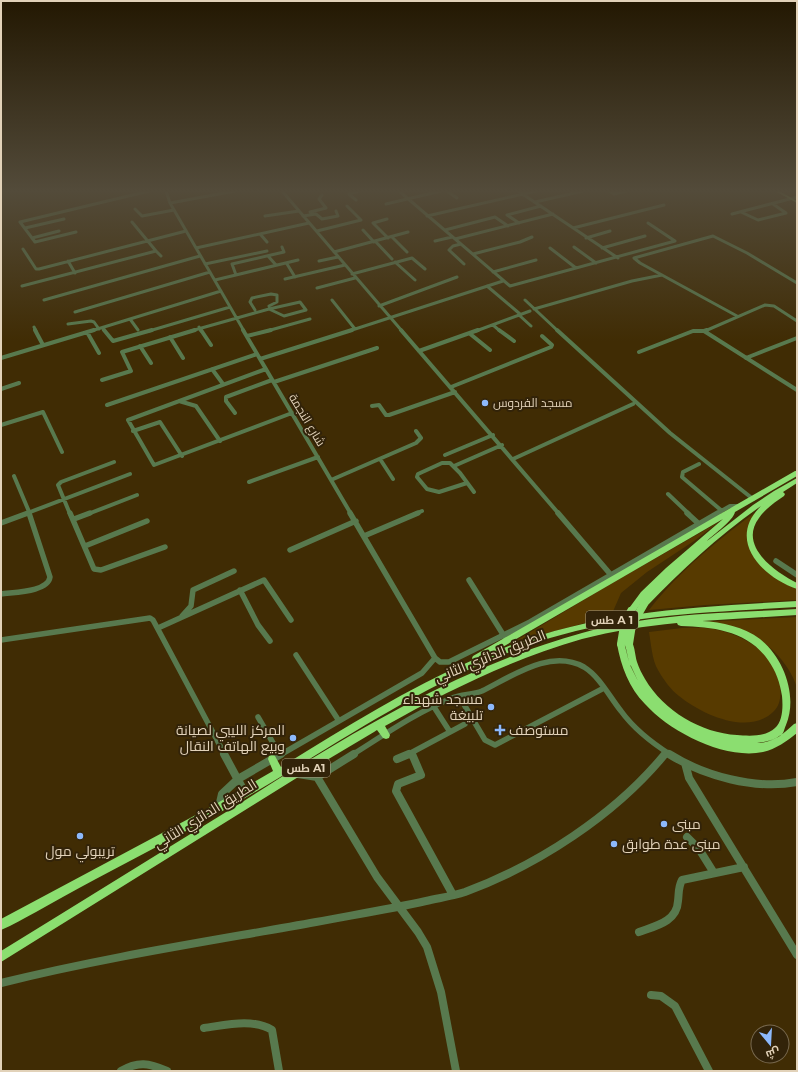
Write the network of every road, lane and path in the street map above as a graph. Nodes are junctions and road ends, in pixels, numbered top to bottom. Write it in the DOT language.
graph roads {
  1 [pos="144,241"];
  2 [pos="149,241"];
  3 [pos="192,241"];
  4 [pos="231,241"];
  5 [pos="325,241"];
  6 [pos="375,241"];
  7 [pos="394,241"];
  8 [pos="458,241"];
  9 [pos="522,241"];
  10 [pos="591,241"];
  11 [pos="627,241"];
  12 [pos="675,241"];
  13 [pos="694,241"];
  14 [pos="724,241"];
  15 [pos="461,244"];
  16 [pos="282,247"];
  17 [pos="574,247"];
  18 [pos="196,248"];
  19 [pos="550,248"];
  20 [pos="602,248"];
  21 [pos="23,249"];
  22 [pos="156,251"];
  23 [pos="267,251"];
  24 [pos="334,252"];
  25 [pos="407,252"];
  26 [pos="473,254"];
  27 [pos="160,256"];
  28 [pos="200,256"];
  29 [pos="268,256"];
  30 [pos="338,257"];
  31 [pos="618,258"];
  32 [pos="392,259"];
  33 [pos="298,260"];
  34 [pos="536,260"];
  35 [pos="68,261"];
  36 [pos="319,261"];
  37 [pos="395,262"];
  38 [pos="596,263"];
  39 [pos="205,264"];
  40 [pos="287,264"];
  41 [pos="464,264"];
  42 [pos="276,265"];
  43 [pos="345,265"];
  44 [pos="576,268"];
  45 [pos="425,269"];
  46 [pos="75,272"];
  47 [pos="210,272"];
  48 [pos="493,272"];
  49 [pos="236,275"];
  50 [pos="662,275"];
  51 [pos="354,276"];
  52 [pos="295,277"];
  53 [pos="457,277"];
  54 [pos="286,279"];
  55 [pos="215,280"];
  56 [pos="415,280"];
  57 [pos="503,281"];
  58 [pos="797,283"];
  59 [pos="22,286"];
  60 [pos="487,286"];
  61 [pos="317,288"];
  62 [pos="221,291"];
  63 [pos="44,300"];
  64 [pos="332,300"];
  65 [pos="525,300"];
  66 [pos="379,306"];
  67 [pos="230,307"];
  68 [pos="268,309"];
  69 [pos="255,310"];
  70 [pos="532,310"];
  71 [pos="75,312"];
  72 [pos="519,315"];
  73 [pos="235,316"];
  74 [pos="737,316"];
  75 [pos="390,318"];
  76 [pos="130,319"];
  77 [pos="310,319"];
  78 [pos="797,322"];
  79 [pos="68,324"];
  80 [pos="493,324"];
  81 [pos="531,326"];
  82 [pos="34,327"];
  83 [pos="199,327"];
  84 [pos="101,328"];
  85 [pos="355,329"];
  86 [pos="138,330"];
  87 [pos="704,331"];
  88 [pos="87,332"];
  89 [pos="469,333"];
  90 [pos="247,336"];
  91 [pos="542,336"];
  92 [pos="170,337"];
  93 [pos="797,338"];
  94 [pos="514,341"];
  95 [pos="43,345"];
  96 [pos="211,345"];
  97 [pos="140,346"];
  98 [pos="377,348"];
  99 [pos="490,350"];
  100 [pos="420,351"];
  101 [pos="639,352"];
  102 [pos="99,353"];
  103 [pos="257,354"];
  104 [pos="1,358"];
  105 [pos="183,358"];
  106 [pos="746,358"];
  107 [pos="260,359"];
  108 [pos="151,363"];
  109 [pos="212,369"];
  110 [pos="266,369"];
  111 [pos="102,380"];
  112 [pos="273,381"];
  113 [pos="19,383"];
  114 [pos="223,384"];
  115 [pos="451,387"];
  116 [pos="1,389"];
  117 [pos="797,390"];
  118 [pos="455,392"];
  119 [pos="179,401"];
  120 [pos="633,404"];
  121 [pos="107,405"];
  122 [pos="372,406"];
  123 [pos="236,413"];
  124 [pos="292,413"];
  125 [pos="1,424"];
  126 [pos="133,431"];
  127 [pos="416,431"];
  128 [pos="492,435"];
  129 [pos="220,441"];
  130 [pos="502,445"];
  131 [pos="62,452"];
  132 [pos="182,456"];
  133 [pos="444,456"];
  134 [pos="318,457"];
  135 [pos="380,458"];
  136 [pos="514,459"];
  137 [pos="114,462"];
  138 [pos="699,464"];
  139 [pos="454,466"];
  140 [pos="797,473"];
  141 [pos="130,474"];
  142 [pos="14,476"];
  143 [pos="393,479"];
  144 [pos="331,480"];
  145 [pos="797,480"];
  146 [pos="249,482"];
  147 [pos="467,482"];
  148 [pos="797,484"];
  149 [pos="474,492"];
  150 [pos="668,494"];
  151 [pos="137,495"];
  152 [pos="64,498"];
  153 [pos="753,499"];
  154 [pos="740,506"];
  155 [pos="733,510"];
  156 [pos="722,511"];
  157 [pos="29,512"];
  158 [pos="422,512"];
  159 [pos="74,519"];
  160 [pos="147,521"];
  161 [pos="356,521"];
  162 [pos="1,523"];
  163 [pos="699,524"];
  164 [pos="364,536"];
  165 [pos="85,546"];
  166 [pos="165,547"];
  167 [pos="290,550"];
  168 [pos="776,561"];
  169 [pos="234,572"];
  170 [pos="611,575"];
  171 [pos="797,575"];
  172 [pos="469,580"];
  173 [pos="797,586"];
  174 [pos="240,590"];
  175 [pos="1,594"];
  176 [pos="797,604"];
  177 [pos="797,612"];
  178 [pos="182,617"];
  179 [pos="291,620"];
  180 [pos="648,623"];
  181 [pos="632,625"];
  182 [pos="158,628"];
  183 [pos="504,636"];
  184 [pos="1,640"];
  185 [pos="270,641"];
  186 [pos="625,644"];
  187 [pos="296,655"];
  188 [pos="435,658"];
  189 [pos="436,681"];
  190 [pos="604,688"];
  191 [pos="459,696"];
  192 [pos="434,707"];
  193 [pos="258,717"];
  194 [pos="339,721"];
  195 [pos="464,724"];
  196 [pos="379,725"];
  197 [pos="797,727"];
  198 [pos="450,732"];
  199 [pos="386,735"];
  200 [pos="412,753"];
  201 [pos="666,753"];
  202 [pos="276,757"];
  203 [pos="323,758"];
  204 [pos="397,759"];
  205 [pos="685,763"];
  206 [pos="279,772"];
  207 [pos="295,774"];
  208 [pos="317,776"];
  209 [pos="238,779"];
  210 [pos="797,782"];
  211 [pos="245,792"];
  212 [pos="219,808"];
  213 [pos="687,837"];
  214 [pos="744,867"];
  215 [pos="714,873"];
  216 [pos="453,895"];
  217 [pos="398,907"];
  218 [pos="21,914"];
  219 [pos="1,925"];
  220 [pos="1,930"];
  221 [pos="639,932"];
  222 [pos="23,943"];
  223 [pos="1,952"];
  224 [pos="797,956"];
  225 [pos="1,957"];
  226 [pos="1,983"];
  227 [pos="651,995"];
  228 [pos="204,1028"];
  229 [pos="121,1071"];
  230 [pos="167,1071"];
  231 [pos="279,1071"];
  232 [pos="456,1071"];
  233 [pos="709,1071"];
  1 -- 35 [label="street"];
  2 -- 22 [label="street"];
  3 -- 18 [label="street, شارع النجمة"];
  4 -- 18 [label="street"];
  5 -- 24 [label="street"];
  6 -- 24 [label="street"];
  6 -- 32 [label="street"];
  7 -- 25 [label="street"];
  8 -- 15 [label="street"];
  9 -- 26 [label="street"];
  10 -- 20 [label="street"];
  11 -- 20 [label="street"];
  12 -- 31 [label="street"];
  13 -- 50 [label="street"];
  14 -- 58 [label="street"];
  15 -- 26 [label="street"];
  15 -- 41 [label="street"];
  16 -- 29 [label="street"];
  17 -- 38 [label="street"];
  18 -- 28 [label="street, شارع النجمة"];
  19 -- 44 [label="street"];
  20 -- 31 [label="street"];
  21 -- 35 [label="street"];
  22 -- 27 [label="street"];
  22 -- 46 [label="street"];
  23 -- 39 [label="street"];
  24 -- 30 [label="street"];
  26 -- 48 [label="street"];
  28 -- 39 [label="street, شارع النجمة"];
  28 -- 63 [label="street"];
  29 -- 42 [label="street"];
  29 -- 49 [label="street"];
  30 -- 36 [label="street"];
  30 -- 43 [label="street"];
  31 -- 38 [label="street"];
  33 -- 42 [label="street"];
  34 -- 48 [label="street"];
  35 -- 46 [label="street"];
  37 -- 45 [label="street"];
  37 -- 51 [label="street"];
  37 -- 56 [label="street"];
  38 -- 44 [label="street"];
  39 -- 47 [label="street, شارع النجمة"];
  40 -- 52 [label="street"];
  42 -- 49 [label="street"];
  43 -- 51 [label="street"];
  43 -- 52 [label="street"];
  44 -- 57 [label="street"];
  46 -- 59 [label="street"];
  47 -- 55 [label="street, شارع النجمة"];
  47 -- 71 [label="street"];
  48 -- 57 [label="street"];
  49 -- 55 [label="street"];
  50 -- 70 [label="street"];
  50 -- 74 [label="street"];
  51 -- 61 [label="street"];
  51 -- 66 [label="street"];
  52 -- 54 [label="street"];
  53 -- 66 [label="street"];
  55 -- 62 [label="street, شارع النجمة"];
  57 -- 60 [label="street"];
  60 -- 72 [label="street"];
  60 -- 75 [label="street"];
  62 -- 67 [label="street, شارع النجمة"];
  62 -- 76 [label="street"];
  64 -- 85 [label="street"];
  65 -- 70 [label="street"];
  66 -- 75 [label="street"];
  67 -- 73 [label="street, شارع النجمة"];
  67 -- 84 [label="street"];
  68 -- 68 [label="street"];
  68 -- 73 [label="street"];
  69 -- 69 [label="street"];
  69 -- 73 [label="street"];
  70 -- 72 [label="street"];
  70 -- 153 [label="street"];
  72 -- 80 [label="street"];
  72 -- 81 [label="street"];
  73 -- 83 [label="street"];
  73 -- 90 [label="street, شارع النجمة"];
  74 -- 78 [label="street"];
  74 -- 87 [label="street"];
  75 -- 85 [label="street"];
  75 -- 100 [label="street"];
  76 -- 84 [label="street"];
  76 -- 86 [label="street"];
  77 -- 90 [label="street"];
  79 -- 84 [label="street"];
  80 -- 89 [label="street"];
  80 -- 94 [label="street"];
  82 -- 95 [label="street"];
  83 -- 92 [label="street"];
  83 -- 96 [label="street"];
  84 -- 88 [label="street"];
  85 -- 107 [label="street"];
  87 -- 101 [label="street"];
  87 -- 106 [label="street"];
  88 -- 95 [label="street"];
  88 -- 102 [label="street"];
  89 -- 99 [label="street"];
  89 -- 100 [label="street"];
  90 -- 103 [label="street, شارع النجمة"];
  91 -- 115 [label="street"];
  92 -- 97 [label="street"];
  92 -- 105 [label="street"];
  93 -- 106 [label="street"];
  95 -- 104 [label="street"];
  97 -- 108 [label="street"];
  97 -- 111 [label="street"];
  98 -- 112 [label="street"];
  100 -- 115 [label="street"];
  103 -- 107 [label="street, شارع النجمة"];
  103 -- 109 [label="street"];
  106 -- 117 [label="street"];
  107 -- 110 [label="street, شارع النجمة"];
  109 -- 114 [label="street"];
  109 -- 121 [label="street"];
  110 -- 112 [label="street, شارع النجمة"];
  110 -- 114 [label="street"];
  112 -- 123 [label="street"];
  112 -- 124 [label="street, شارع النجمة"];
  113 -- 116 [label="street"];
  114 -- 119 [label="street"];
  115 -- 118 [label="street"];
  118 -- 122 [label="street"];
  118 -- 128 [label="street"];
  119 -- 126 [label="street"];
  119 -- 129 [label="street"];
  120 -- 136 [label="street"];
  124 -- 129 [label="street"];
  124 -- 134 [label="street, شارع النجمة"];
  125 -- 131 [label="street"];
  126 -- 132 [label="street"];
  126 -- 132 [label="street"];
  127 -- 135 [label="street"];
  128 -- 130 [label="street"];
  128 -- 133 [label="street"];
  129 -- 132 [label="street"];
  130 -- 136 [label="street"];
  130 -- 139 [label="street"];
  134 -- 144 [label="street, شارع النجمة"];
  134 -- 146 [label="street"];
  135 -- 143 [label="street"];
  135 -- 144 [label="street"];
  136 -- 170 [label="street"];
  137 -- 152 [label="street"];
  138 -- 156 [label="street"];
  139 -- 147 [label="street"];
  139 -- 147 [label="street"];
  140 -- 153 [label="highway"];
  141 -- 152 [label="street"];
  142 -- 157 [label="street"];
  144 -- 161 [label="street, شارع النجمة"];
  145 -- 186 [label="highway, bridge"];
  147 -- 149 [label="street"];
  148 -- 173 [label="highway"];
  150 -- 163 [label="street"];
  151 -- 159 [label="street"];
  152 -- 157 [label="street"];
  152 -- 159 [label="street"];
  153 -- 154 [label="highway"];
  154 -- 155 [label="highway"];
  154 -- 156 [label="street"];
  155 -- 186 [label="highway, bridge"];
  155 -- 189 [label="highway"];
  156 -- 163 [label="street"];
  157 -- 162 [label="street"];
  157 -- 175 [label="street"];
  158 -- 164 [label="street"];
  159 -- 165 [label="street"];
  160 -- 165 [label="street"];
  161 -- 164 [label="street, شارع النجمة"];
  161 -- 167 [label="street"];
  163 -- 170 [label="street"];
  164 -- 188 [label="street, شارع النجمة"];
  165 -- 166 [label="street"];
  168 -- 171 [label="street"];
  169 -- 178 [label="street"];
  170 -- 183 [label="street"];
  172 -- 183 [label="street"];
  174 -- 178 [label="street"];
  174 -- 179 [label="street"];
  174 -- 185 [label="street"];
  176 -- 189 [label="highway, الطريق الدائري الثاني / طس A 1"];
  177 -- 180 [label="highway, الطريق الدائري الثاني / طس A 1"];
  178 -- 182 [label="street"];
  180 -- 181 [label="highway, الطريق الدائري الثاني / طس A 1"];
  180 -- 186 [label="highway"];
  181 -- 196 [label="highway, الطريق الدائري الثاني / طس A1"];
  182 -- 184 [label="street"];
  182 -- 209 [label="street"];
  183 -- 188 [label="street"];
  186 -- 197 [label="highway"];
  187 -- 194 [label="street"];
  188 -- 194 [label="street"];
  189 -- 206 [label="highway, الطريق الدائري الثاني / طس A1"];
  190 -- 191 [label="street"];
  190 -- 191 [label="street"];
  190 -- 201 [label="street"];
  191 -- 192 [label="street"];
  192 -- 198 [label="street"];
  192 -- 199 [label="street"];
  193 -- 202 [label="street"];
  194 -- 202 [label="street"];
  195 -- 198 [label="street"];
  196 -- 199 [label="highway"];
  196 -- 203 [label="highway, الطريق الدائري الثاني / طس A1"];
  198 -- 200 [label="street"];
  199 -- 208 [label="street"];
  200 -- 204 [label="street"];
  200 -- 216 [label="street"];
  201 -- 205 [label="street"];
  201 -- 216 [label="street"];
  202 -- 206 [label="highway"];
  202 -- 209 [label="street"];
  203 -- 207 [label="highway, الطريق الدائري الثاني / طس A1"];
  203 -- 208 [label="street"];
  205 -- 210 [label="street"];
  205 -- 214 [label="street"];
  206 -- 211 [label="highway, الطريق الدائري الثاني / طس A1"];
  207 -- 208 [label="street"];
  207 -- 222 [label="highway, الطريق الدائري الثاني / طس A1"];
  208 -- 217 [label="street"];
  209 -- 211 [label="street"];
  209 -- 212 [label="street"];
  211 -- 212 [label="highway, الطريق الدائري الثاني / طس A1"];
  212 -- 218 [label="highway, الطريق الدائري الثاني / طس A1"];
  213 -- 215 [label="street"];
  214 -- 215 [label="street"];
  214 -- 224 [label="street"];
  215 -- 221 [label="street"];
  216 -- 217 [label="street"];
  217 -- 226 [label="street"];
  217 -- 232 [label="street"];
  218 -- 219 [label="highway, الطريق الدائري الثاني / طس A1"];
  218 -- 220 [label="highway"];
  222 -- 223 [label="highway"];
  222 -- 225 [label="highway, الطريق الدائري الثاني / طس A1"];
  227 -- 233 [label="street"];
  228 -- 231 [label="street"];
  229 -- 230 [label="street"];
}
